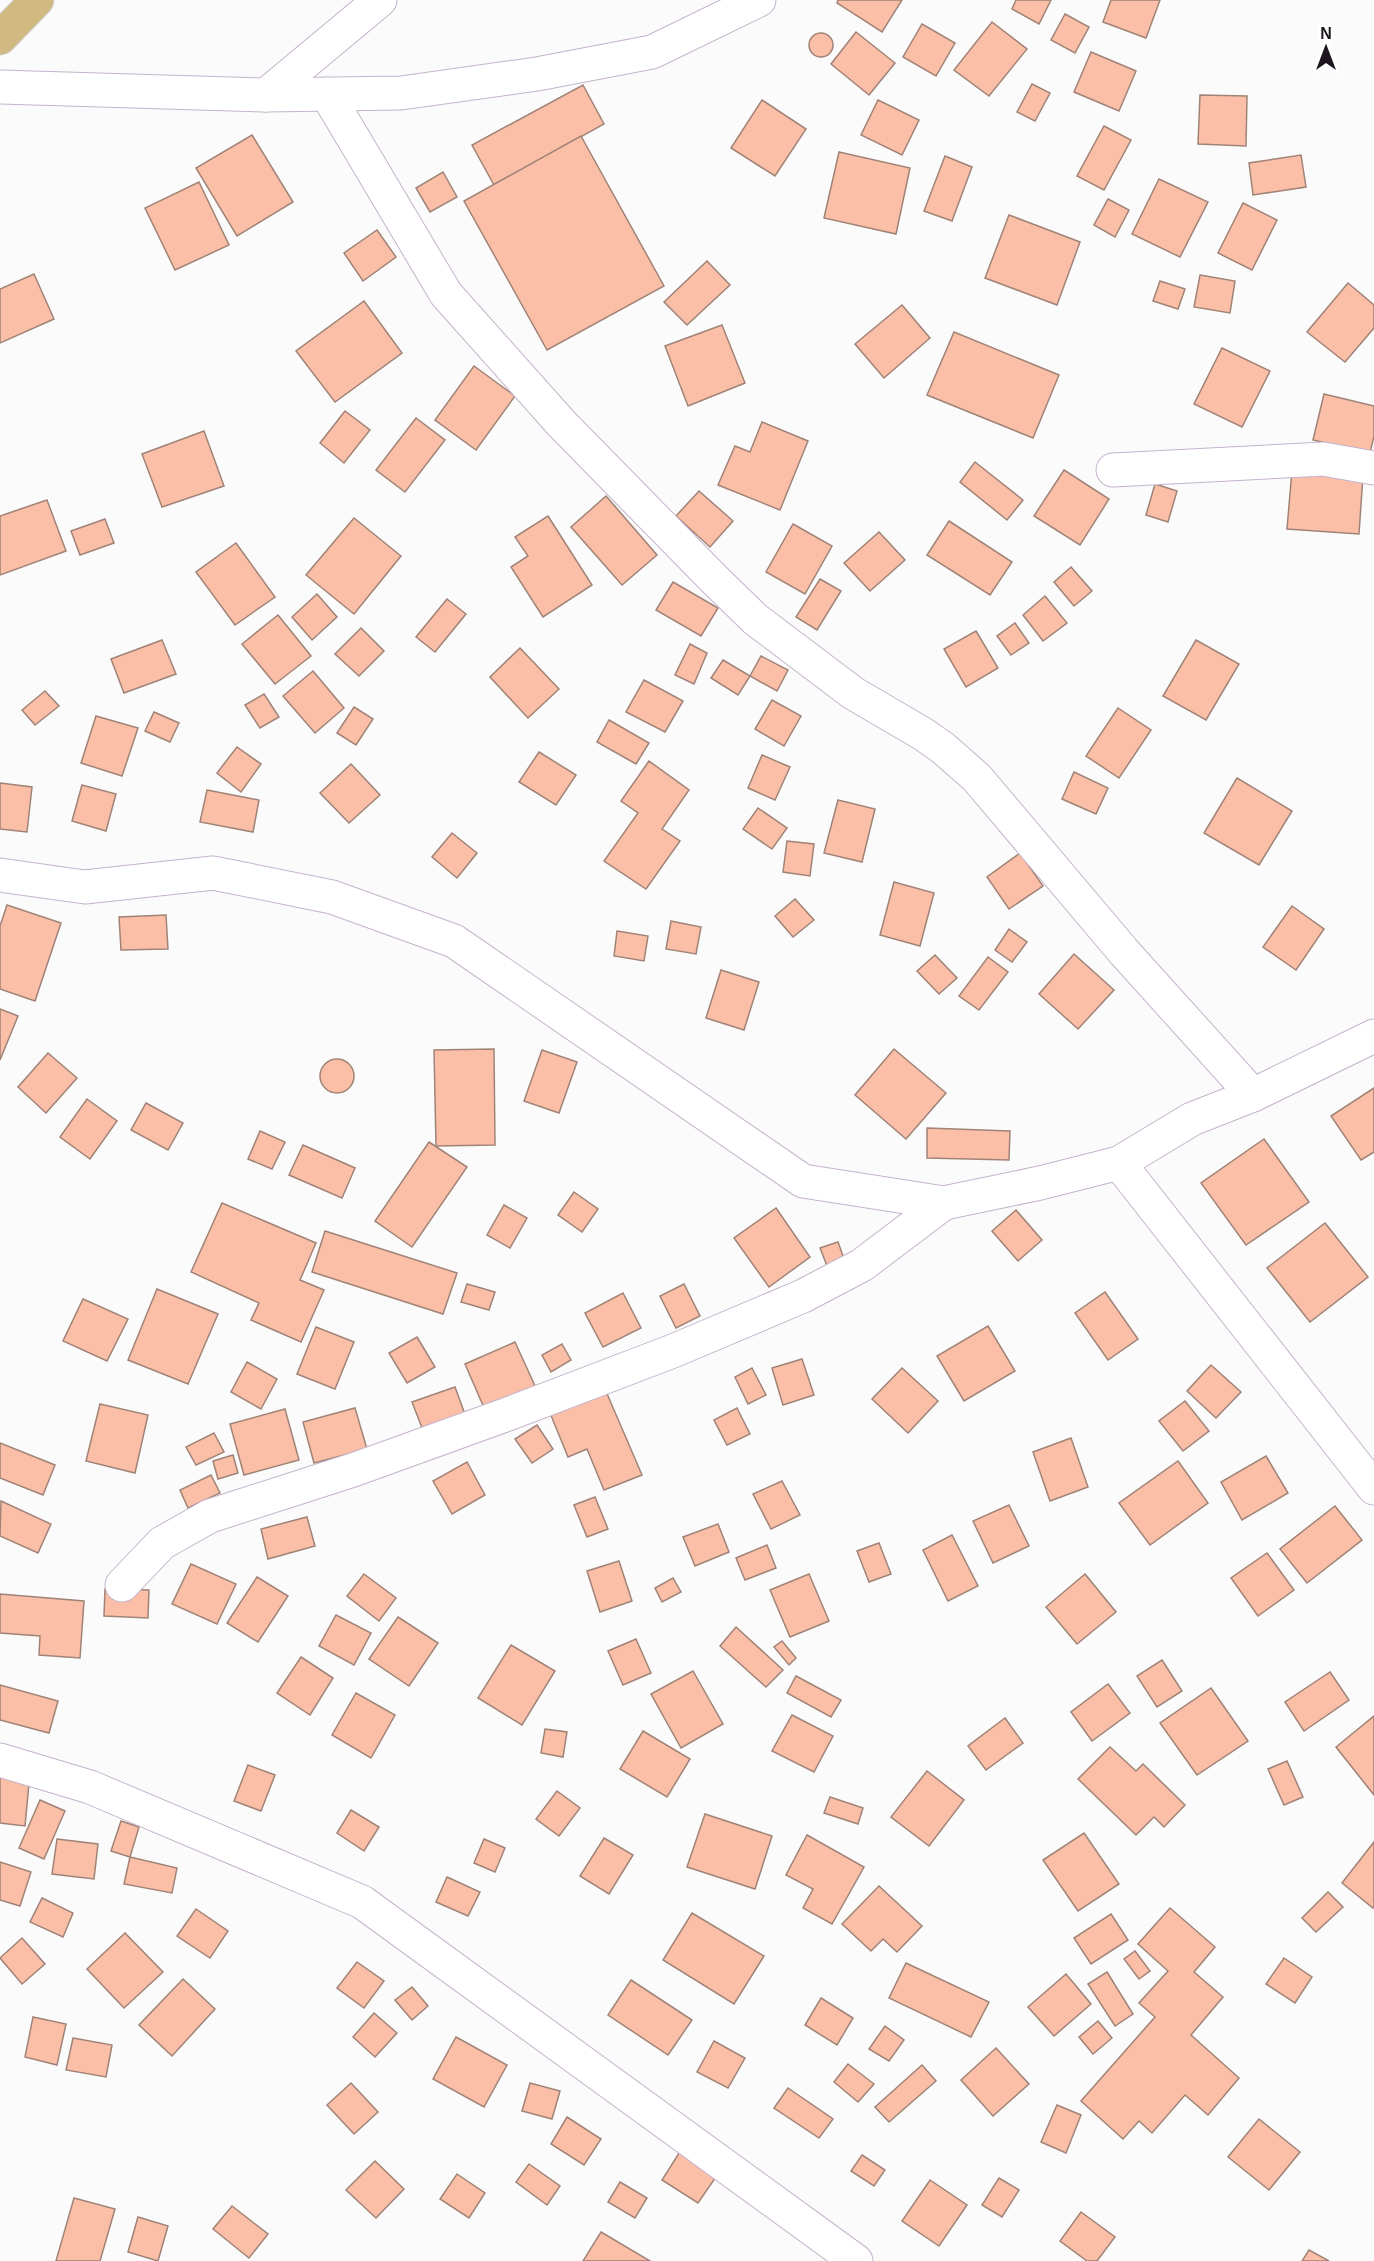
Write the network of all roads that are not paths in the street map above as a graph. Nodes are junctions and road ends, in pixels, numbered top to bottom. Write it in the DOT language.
graph roads {
  1 [pos="38,0"];
  2 [pos="380,0"];
  3 [pos="759,0"];
  4 [pos="0,38"];
  5 [pos="0,87"];
  6 [pos="327,94"];
  7 [pos="266,95"];
  8 [pos="1374,468"];
  9 [pos="1113,471"];
  10 [pos="0,875"];
  11 [pos="1374,1036"];
  12 [pos="1253,1095"];
  13 [pos="1119,1163"];
  14 [pos="944,1203"];
  15 [pos="1374,1488"];
  16 [pos="122,1585"];
  17 [pos="0,1760"];
  18 [pos="856,2261"];
  1 -- 4 [label="main road"];
  2 -- 7 [label="street"];
  3 -- 6 [label="street"];
  5 -- 7 [label="street"];
  6 -- 7 [label="street"];
  6 -- 12 [label="street"];
  8 -- 9 [label="street"];
  10 -- 14 [label="street"];
  11 -- 12 [label="street"];
  12 -- 13 [label="street"];
  13 -- 14 [label="street"];
  13 -- 15 [label="street"];
  14 -- 16 [label="street"];
  17 -- 18 [label="street"];
}
